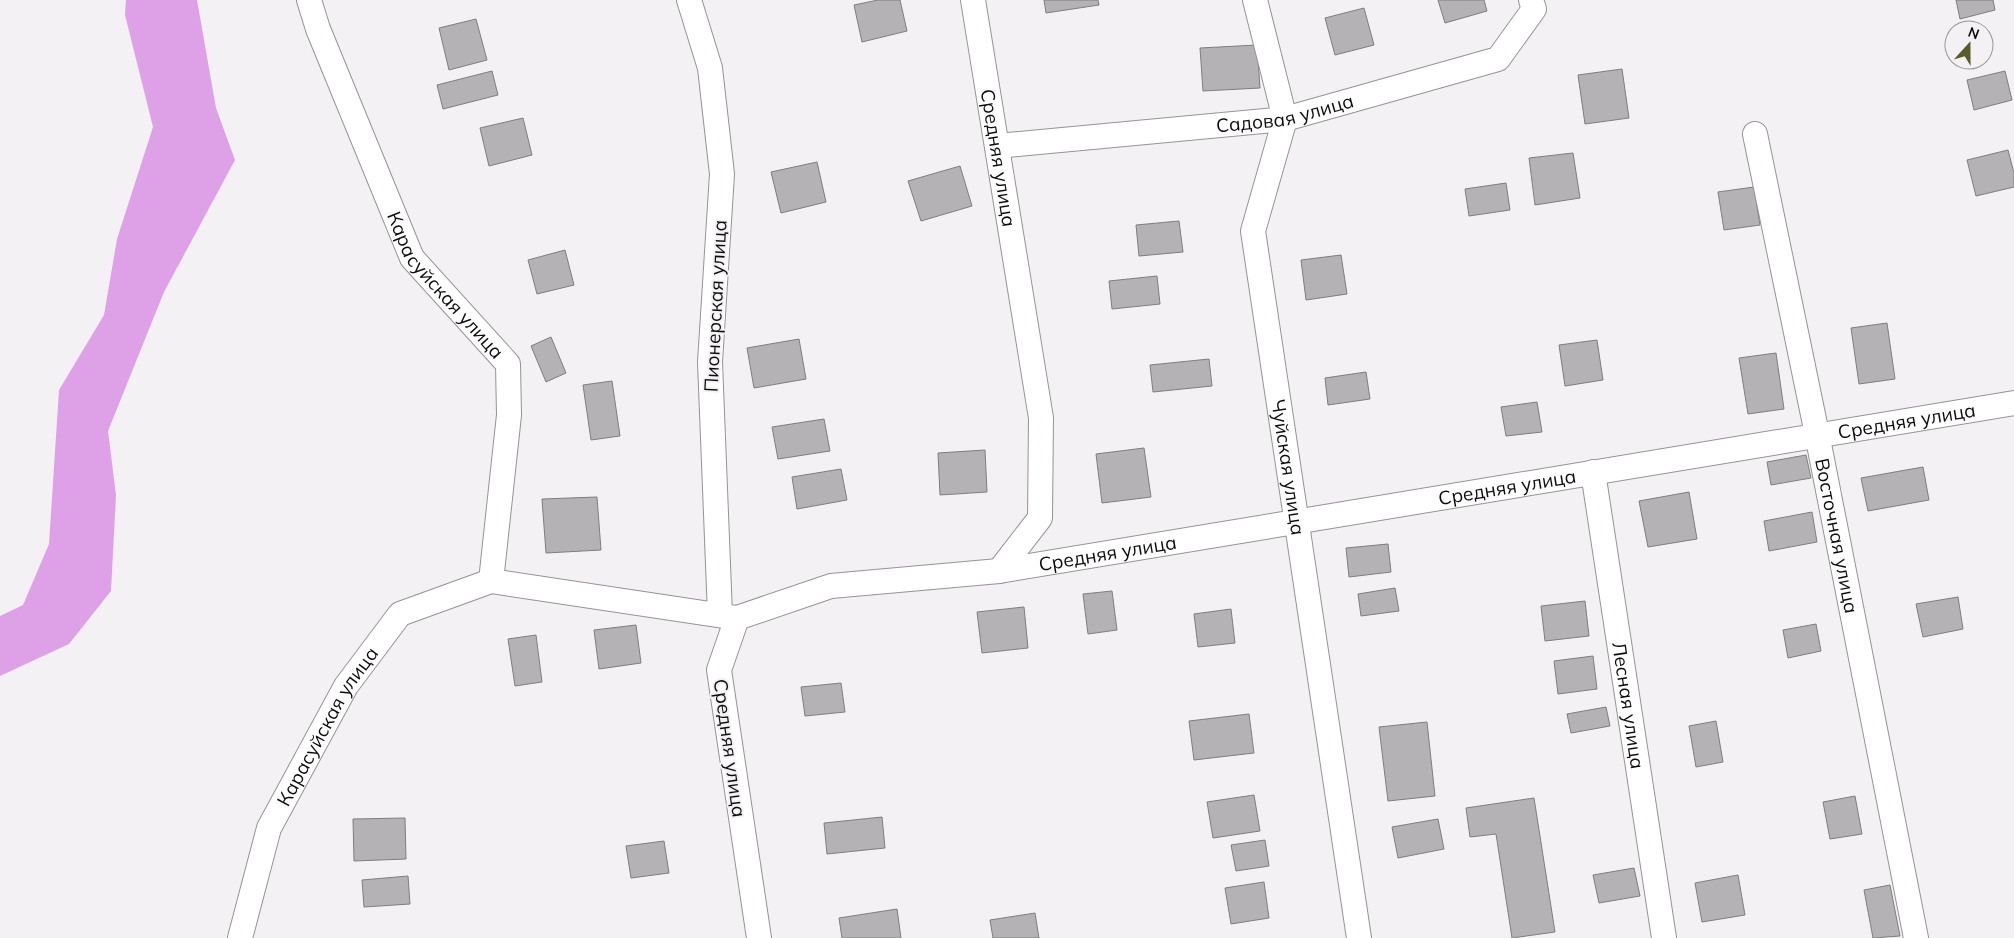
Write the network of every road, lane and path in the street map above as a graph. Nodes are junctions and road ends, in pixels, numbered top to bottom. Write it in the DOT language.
graph roads {
  1 [pos="309,0"];
  2 [pos="689,0"];
  3 [pos="973,0"];
  4 [pos="1255,0"];
  5 [pos="1531,0"];
  6 [pos="1285,119"];
  7 [pos="1755,134"];
  8 [pos="997,146"];
  9 [pos="2014,403"];
  10 [pos="1818,434"];
  11 [pos="1593,472"];
  12 [pos="1296,522"];
  13 [pos="999,571"];
  14 [pos="490,581"];
  15 [pos="729,617"];
  16 [pos="240,938"];
  17 [pos="759,938"];
  18 [pos="1359,938"];
  19 [pos="1664,938"];
  20 [pos="1916,938"];
  1 -- 14 [label="street, Карасуйская улица"];
  2 -- 15 [label="street, Пионерская улица"];
  3 -- 8 [label="street, Средняя улица"];
  4 -- 6 [label="street"];
  5 -- 6 [label="street, Садовая улица"];
  6 -- 8 [label="street, Садовая улица"];
  6 -- 12 [label="street, Чуйская улица"];
  7 -- 10 [label="street, Восточная улица"];
  8 -- 13 [label="street, Средняя улица"];
  9 -- 10 [label="street, Средняя улица"];
  10 -- 11 [label="street, Средняя улица"];
  10 -- 20 [label="street, Восточная улица"];
  11 -- 12 [label="street, Средняя улица"];
  11 -- 19 [label="street, Лесная улица"];
  12 -- 13 [label="street, Средняя улица"];
  12 -- 18 [label="street, Чуйская улица"];
  13 -- 15 [label="street, Средняя улица"];
  14 -- 15 [label="street, Карасуйская улица"];
  14 -- 16 [label="street, Карасуйская улица"];
  15 -- 17 [label="street, Средняя улица"];
}
